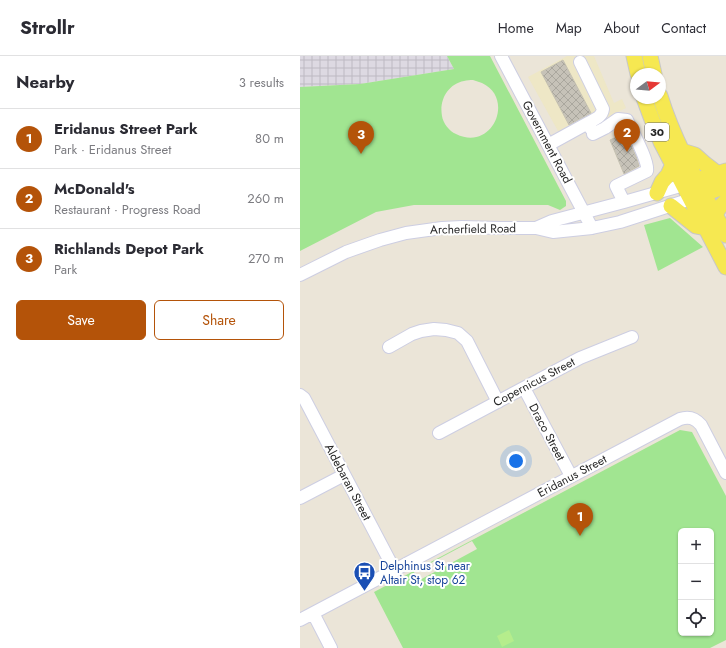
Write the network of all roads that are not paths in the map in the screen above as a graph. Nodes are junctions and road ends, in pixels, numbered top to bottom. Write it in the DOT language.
graph roads {
  1 [pos="501,56"];
  2 [pos="634,56"];
  3 [pos="650,56"];
  4 [pos="580,62"];
  5 [pos="637,68"];
  6 [pos="653,68"];
  7 [pos="646,104"];
  8 [pos="663,104"];
  9 [pos="588,123"];
  10 [pos="548,145"];
  11 [pos="682,151"];
  12 [pos="673,164"];
  13 [pos="722,172"];
  14 [pos="691,183"];
  15 [pos="726,186"];
  16 [pos="657,193"];
  17 [pos="698,196"];
  18 [pos="726,201"];
  19 [pos="624,202"];
  20 [pos="670,206"];
  21 [pos="584,213"];
  22 [pos="715,214"];
  23 [pos="536,228"];
  24 [pos="592,228"];
  25 [pos="706,228"];
  26 [pos="726,235"];
  27 [pos="726,266"];
  28 [pos="300,275"];
  29 [pos="632,337"];
  30 [pos="389,347"];
  31 [pos="524,388"];
  32 [pos="300,395"];
  33 [pos="498,402"];
  34 [pos="439,433"];
  35 [pos="726,473"];
  36 [pos="344,475"];
  37 [pos="571,476"];
  38 [pos="300,498"];
  39 [pos="395,571"];
  40 [pos="312,613"];
  41 [pos="300,620"];
  42 [pos="331,648"];
  1 -- 10 [label="street, Government Road"];
  2 -- 5 [label="main road"];
  3 -- 6 [label="main road"];
  4 -- 9 [label="street"];
  7 -- 12 [label="main road, 30"];
  8 -- 11 [label="main road, 30"];
  9 -- 10 [label="street"];
  9 -- 19 [label="street"];
  10 -- 21 [label="street, Government Road"];
  11 -- 13 [label="main road"];
  11 -- 14 [label="main road, 30"];
  12 -- 14 [label="main road, 30"];
  12 -- 16 [label="main road"];
  13 -- 14 [label="main road, Archerfield Road"];
  14 -- 16 [label="street, Archerfield Road"];
  14 -- 17 [label="main road, 30"];
  15 -- 17 [label="main road, Archerfield Road"];
  16 -- 19 [label="street, Archerfield Road"];
  17 -- 20 [label="street, Archerfield Road"];
  17 -- 22 [label="main road, 30"];
  17 -- 25 [label="main road, 30"];
  18 -- 22 [label="main road"];
  19 -- 21 [label="street, Archerfield Road"];
  20 -- 24 [label="street, Archerfield Road"];
  20 -- 25 [label="main road"];
  21 -- 23 [label="street, Archerfield Road"];
  21 -- 24 [label="street, Government Road"];
  22 -- 26 [label="main road, 30"];
  23 -- 24 [label="street, Archerfield Road"];
  23 -- 28 [label="street, Archerfield Road"];
  25 -- 27 [label="main road, 30"];
  29 -- 31 [label="street, Copernicus Street"];
  30 -- 33 [label="street"];
  31 -- 33 [label="street, Copernicus Street"];
  31 -- 37 [label="street, Draco Street"];
  32 -- 36 [label="street, Aldebaran Street"];
  33 -- 34 [label="street, Copernicus Street"];
  35 -- 37 [label="street, Eridanus Street"];
  36 -- 38 [label="street"];
  36 -- 39 [label="street, Aldebaran Street"];
  37 -- 39 [label="street, Eridanus Street"];
  39 -- 40 [label="street, Eridanus Street"];
  40 -- 41 [label="street, Eridanus Street"];
  40 -- 42 [label="street"];
}
